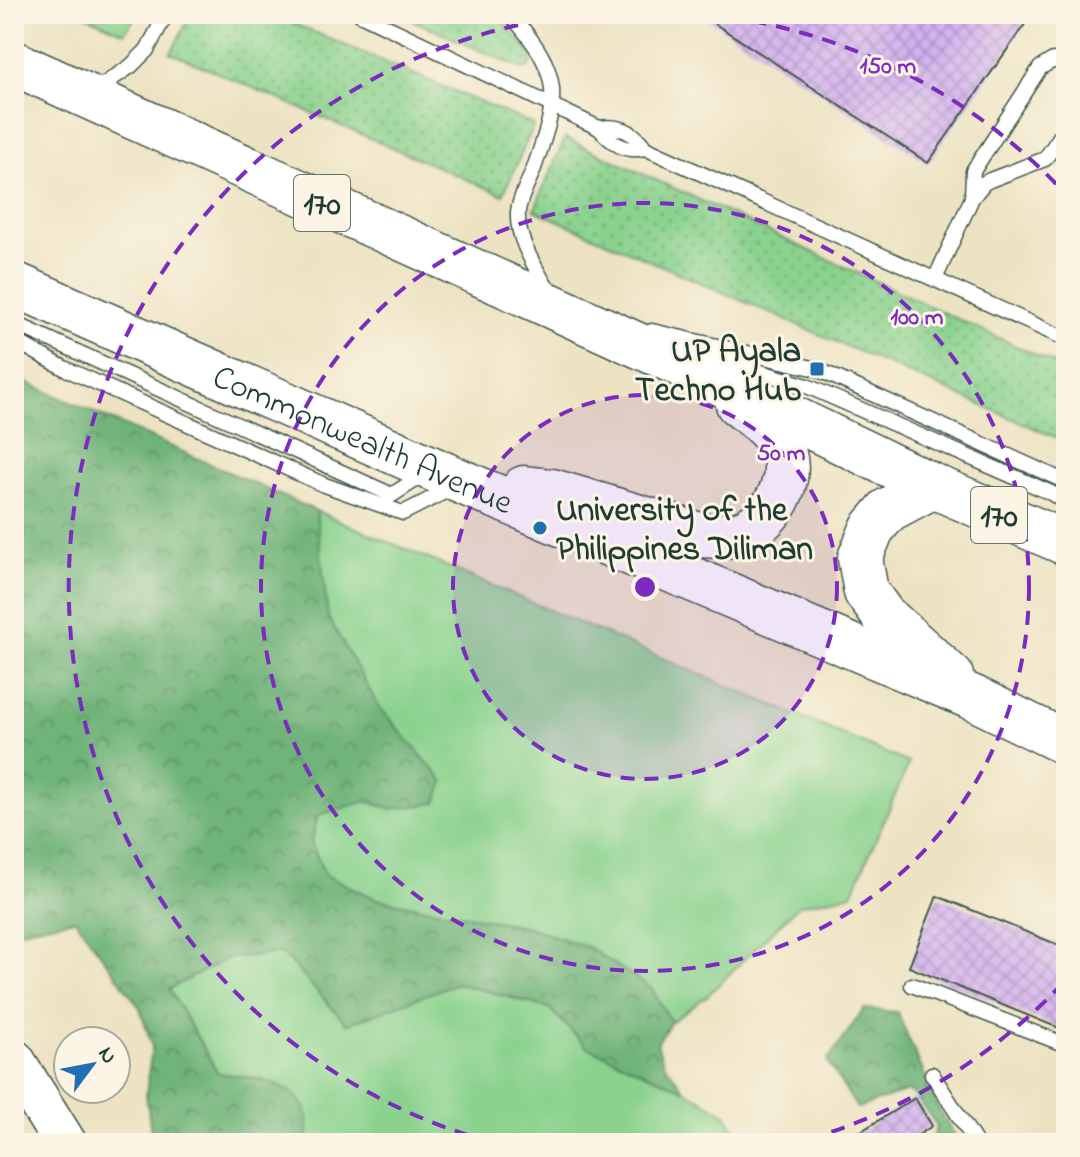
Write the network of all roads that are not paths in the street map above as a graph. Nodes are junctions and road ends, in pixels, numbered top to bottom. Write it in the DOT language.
graph roads {
  1 [pos="166,14"];
  2 [pos="360,14"];
  3 [pos="510,14"];
  4 [pos="14,63"];
  5 [pos="1066,65"];
  6 [pos="86,96"];
  7 [pos="553,106"];
  8 [pos="1066,128"];
  9 [pos="972,198"];
  10 [pos="935,279"];
  11 [pos="14,284"];
  12 [pos="558,310"];
  13 [pos="14,318"];
  14 [pos="1066,339"];
  15 [pos="14,340"];
  16 [pos="706,376"];
  17 [pos="447,475"];
  18 [pos="1066,482"];
  19 [pos="933,486"];
  20 [pos="1066,503"];
  21 [pos="1066,543"];
  22 [pos="976,699"];
  23 [pos="1066,743"];
  24 [pos="912,985"];
  25 [pos="1066,1045"];
  26 [pos="14,1061"];
  27 [pos="932,1074"];
  28 [pos="62,1142"];
  29 [pos="976,1143"];
  1 -- 6 [label="lane"];
  2 -- 7 [label="lane"];
  3 -- 7 [label="lane"];
  4 -- 6 [label="main road, 170"];
  5 -- 9 [label="lane"];
  6 -- 12 [label="main road, 170"];
  7 -- 10 [label="lane"];
  7 -- 12 [label="lane"];
  8 -- 9 [label="lane"];
  9 -- 10 [label="lane"];
  10 -- 14 [label="lane"];
  11 -- 17 [label="main road, Commonwealth Avenue"];
  12 -- 16 [label="main road, 170"];
  12 -- 18 [label="lane"];
  12 -- 20 [label="lane"];
  13 -- 17 [label="lane"];
  15 -- 17 [label="lane"];
  16 -- 17 [label="main road"];
  16 -- 19 [label="main road, 170"];
  17 -- 22 [label="main road, Commonwealth Avenue"];
  19 -- 21 [label="main road, 170"];
  19 -- 22 [label="main road"];
  22 -- 23 [label="main road, Commonwealth Avenue"];
  24 -- 25 [label="lane"];
  26 -- 28 [label="main road"];
  27 -- 29 [label="lane"];
}
